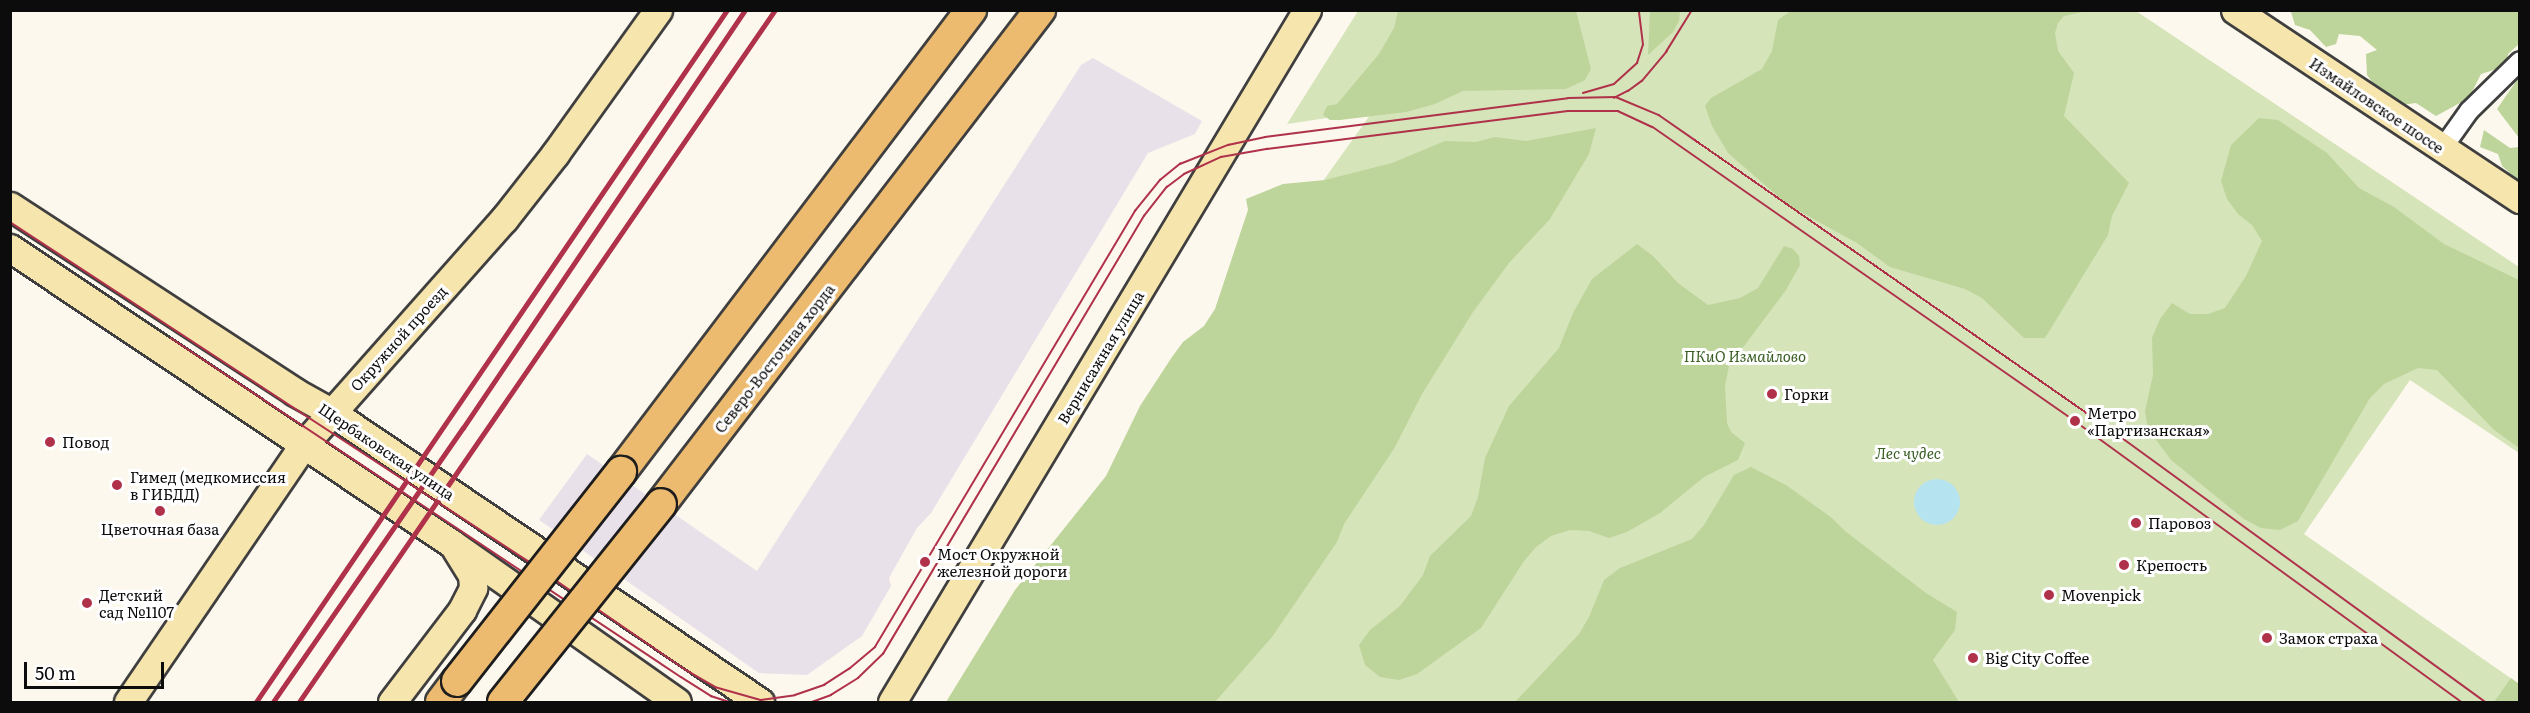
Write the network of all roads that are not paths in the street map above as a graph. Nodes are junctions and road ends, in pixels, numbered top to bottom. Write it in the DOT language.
graph roads {
  1 [pos="658,10"];
  2 [pos="971,10"];
  3 [pos="1040,10"];
  4 [pos="1307,10"];
  5 [pos="2252,15"];
  6 [pos="2520,61"];
  7 [pos="2442,149"];
  8 [pos="2520,199"];
  9 [pos="10,206"];
  10 [pos="10,248"];
  11 [pos="331,412"];
  12 [pos="305,443"];
  13 [pos="451,543"];
  14 [pos="449,692"];
  15 [pos="128,702"];
  16 [pos="392,702"];
  17 [pos="503,702"];
  18 [pos="677,702"];
  19 [pos="760,702"];
  20 [pos="892,702"];
  1 -- 11 [label="main road, Окружной проезд"];
  2 -- 14 [label="main road, bridge"];
  3 -- 17 [label="main road, Северо-Восточная хорда, bridge"];
  4 -- 20 [label="main road, Вернисажная улица"];
  5 -- 7 [label="main road, Измайловское шоссе"];
  6 -- 7 [label="street"];
  7 -- 8 [label="main road, Измайловское шоссе"];
  9 -- 11 [label="main road, Щербаковская улица"];
  10 -- 12 [label="main road"];
  11 -- 12 [label="main road, Окружной проезд"];
  11 -- 19 [label="main road, Щербаковская улица"];
  12 -- 13 [label="main road"];
  12 -- 15 [label="main road, Окружной проезд"];
  13 -- 16 [label="main road"];
  13 -- 18 [label="main road"];
}
